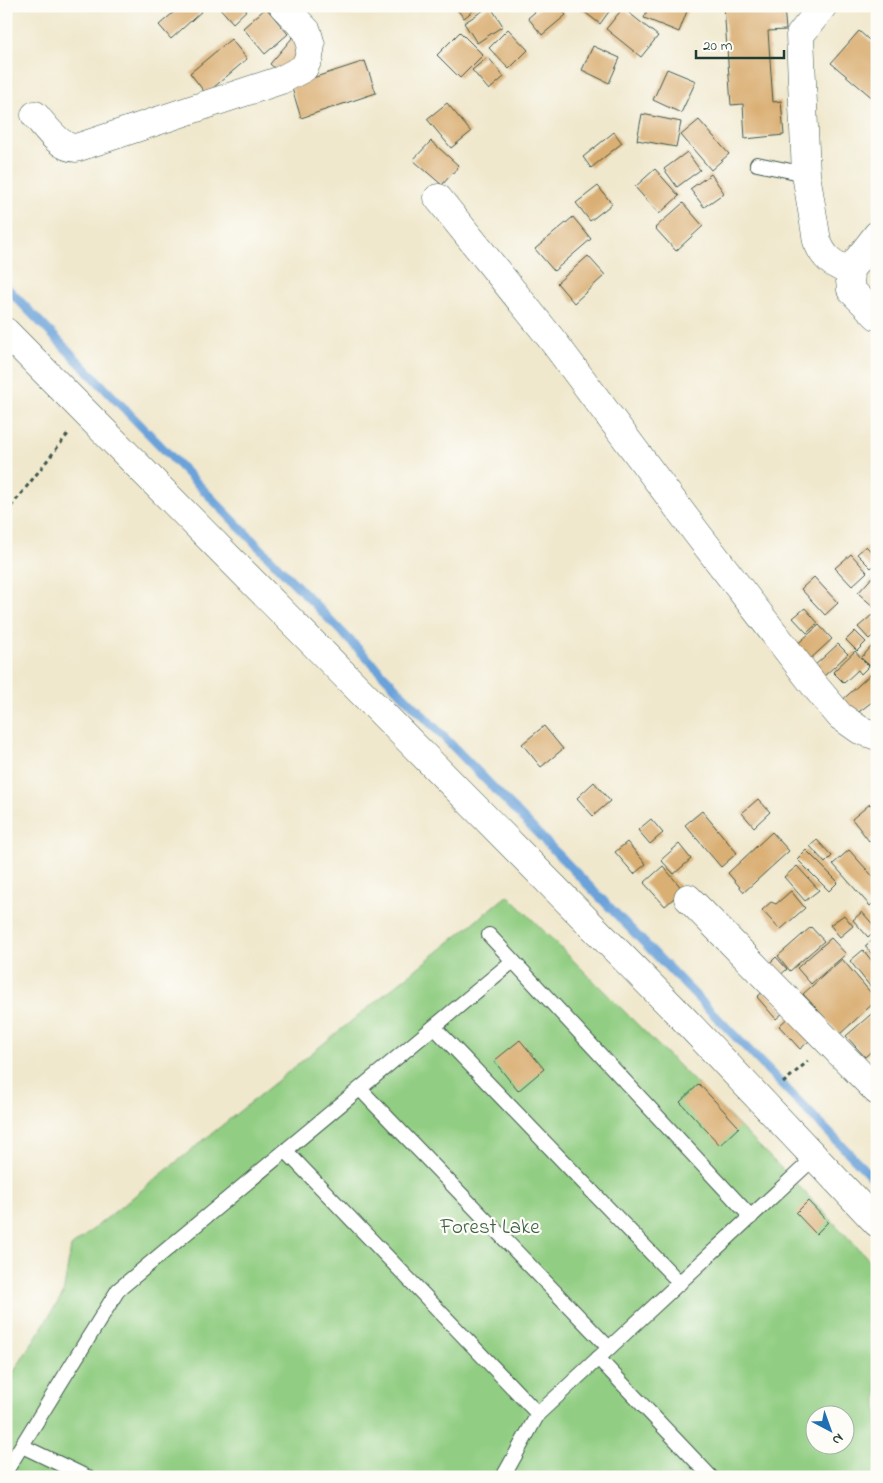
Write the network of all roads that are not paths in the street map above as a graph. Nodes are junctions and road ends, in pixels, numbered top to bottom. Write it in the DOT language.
graph roads {
  1 [pos="283,6"];
  2 [pos="798,6"];
  3 [pos="822,6"];
  4 [pos="800,35"];
  5 [pos="35,115"];
  6 [pos="757,164"];
  7 [pos="806,174"];
  8 [pos="438,198"];
  9 [pos="877,235"];
  10 [pos="848,271"];
  11 [pos="877,316"];
  12 [pos="9,340"];
  13 [pos="877,736"];
  14 [pos="688,898"];
  15 [pos="488,935"];
  16 [pos="513,962"];
  17 [pos="434,1027"];
  18 [pos="360,1088"];
  19 [pos="877,1091"];
  20 [pos="286,1151"];
  21 [pos="815,1157"];
  22 [pos="751,1217"];
  23 [pos="877,1222"];
  24 [pos="680,1283"];
  25 [pos="609,1348"];
  26 [pos="598,1358"];
  27 [pos="538,1414"];
  28 [pos="22,1446"];
  29 [pos="6,1470"];
  30 [pos="87,1477"];
  31 [pos="503,1477"];
  32 [pos="711,1477"];
  1 -- 5 [label="street"];
  2 -- 4 [label="street"];
  3 -- 4 [label="street"];
  4 -- 7 [label="street"];
  6 -- 7 [label="lane"];
  7 -- 10 [label="street"];
  8 -- 13 [label="street"];
  9 -- 10 [label="street"];
  10 -- 11 [label="street"];
  12 -- 21 [label="street"];
  14 -- 19 [label="street"];
  15 -- 16 [label="lane"];
  16 -- 17 [label="lane"];
  16 -- 22 [label="lane"];
  17 -- 18 [label="lane"];
  17 -- 24 [label="lane"];
  18 -- 20 [label="lane"];
  18 -- 25 [label="lane"];
  20 -- 27 [label="lane"];
  20 -- 28 [label="lane"];
  21 -- 22 [label="lane"];
  21 -- 23 [label="street"];
  22 -- 24 [label="lane"];
  24 -- 25 [label="lane"];
  25 -- 26 [label="lane"];
  26 -- 27 [label="lane"];
  26 -- 32 [label="lane"];
  27 -- 31 [label="lane"];
  28 -- 29 [label="lane"];
  28 -- 30 [label="lane"];
}
